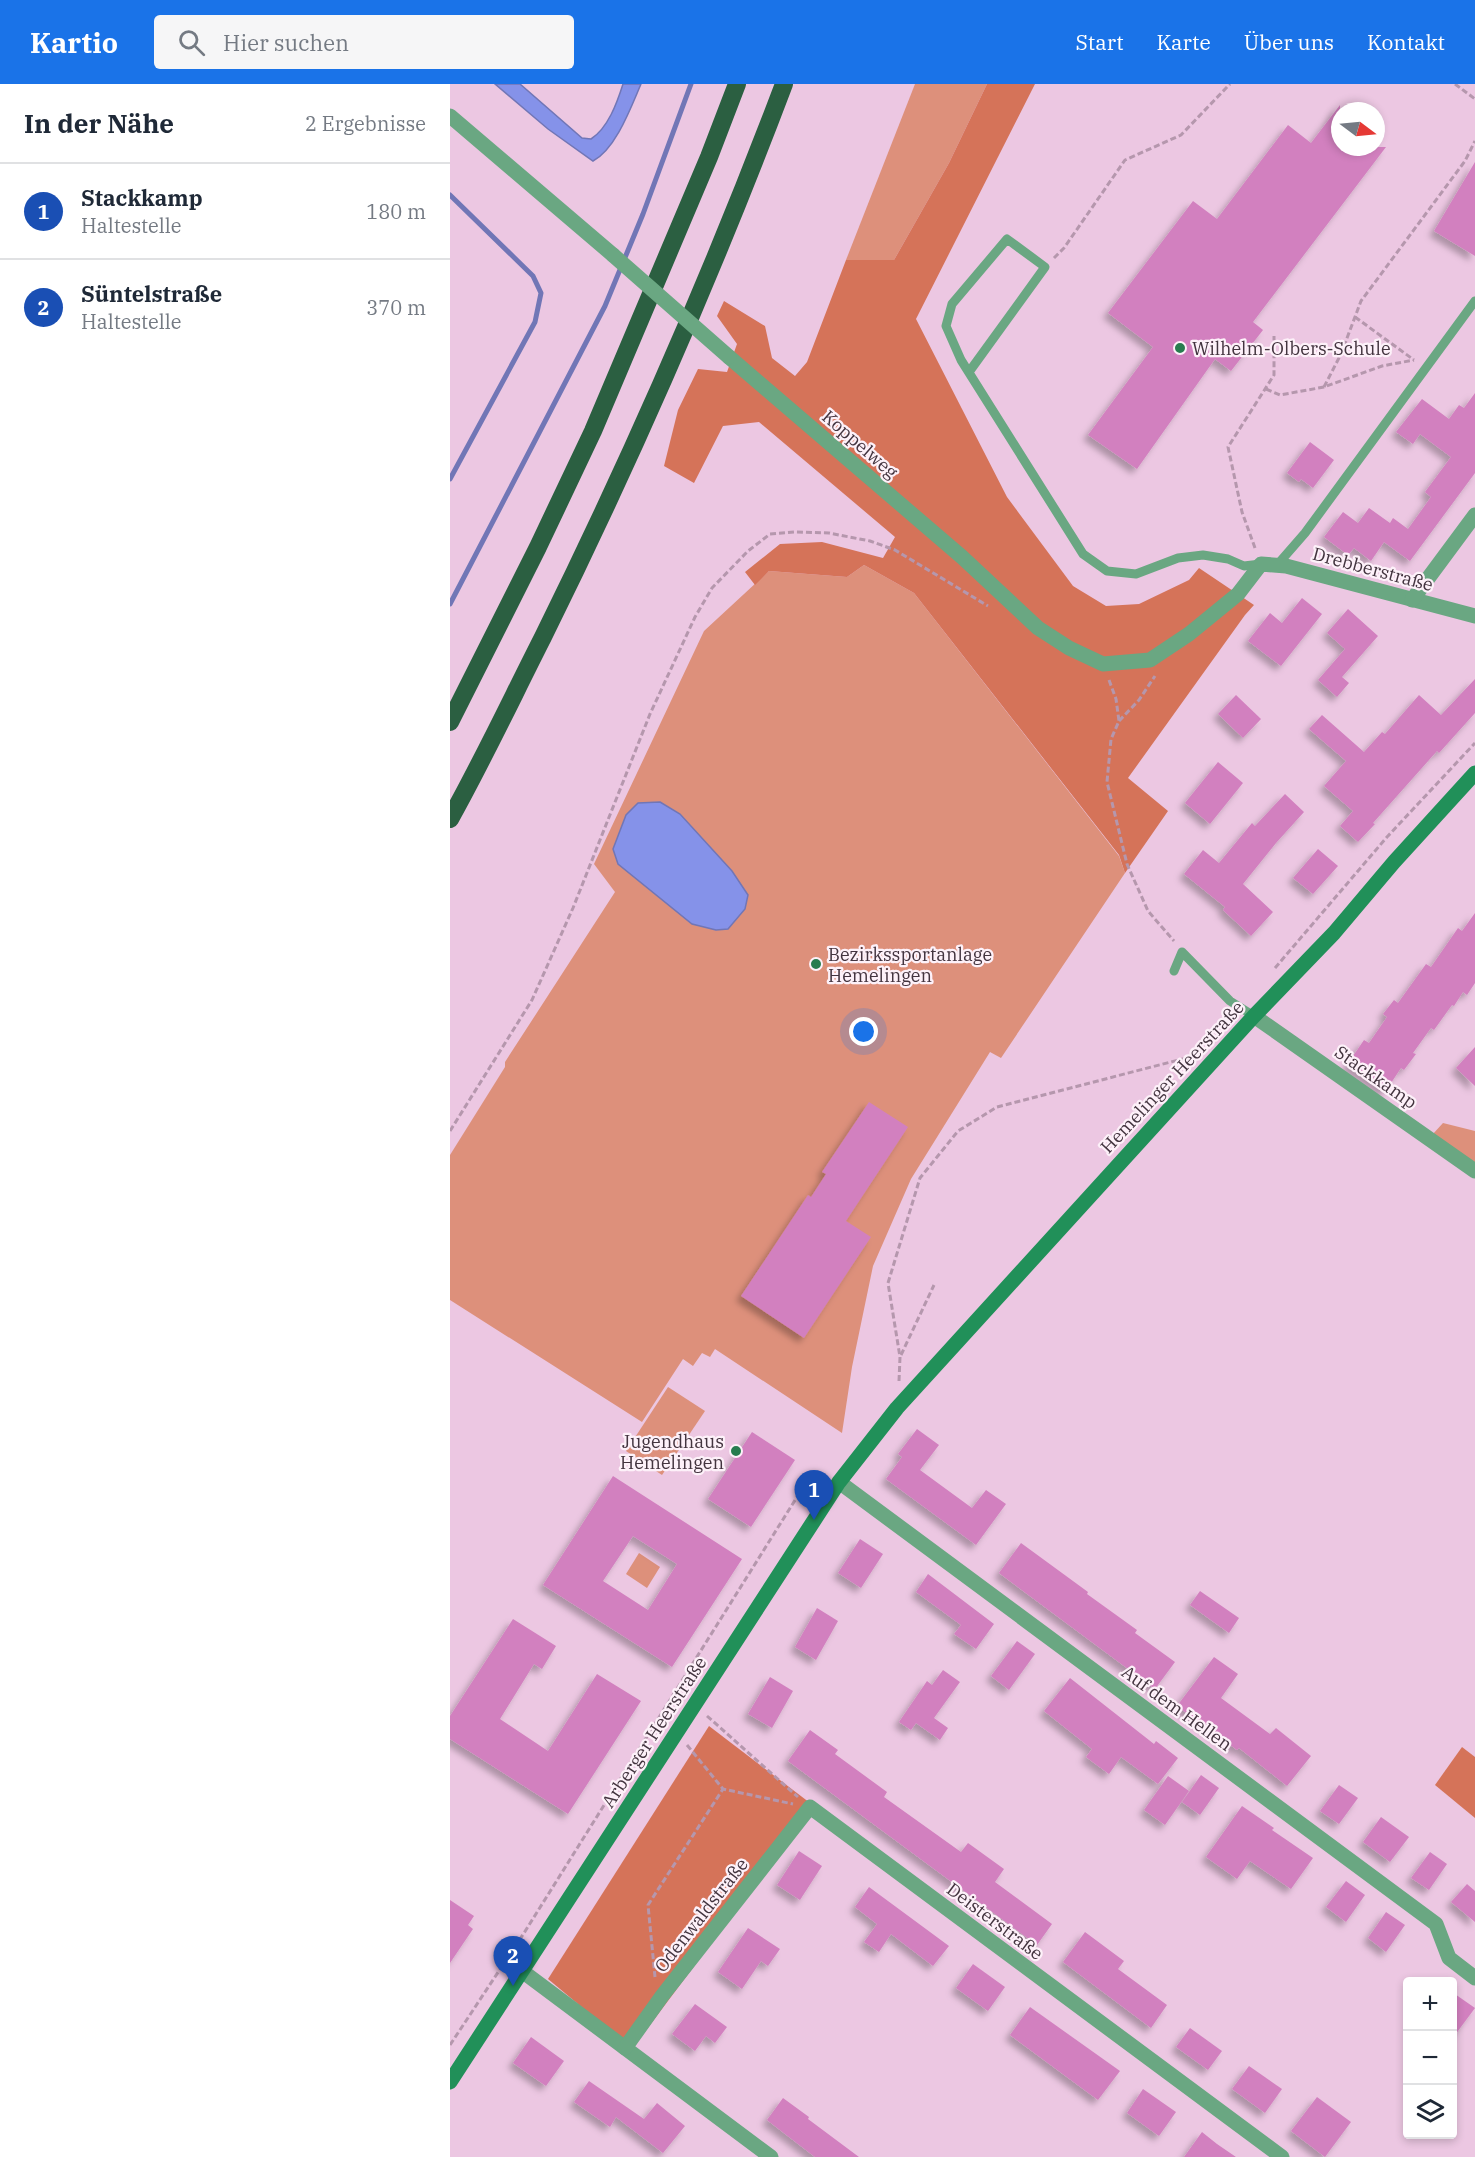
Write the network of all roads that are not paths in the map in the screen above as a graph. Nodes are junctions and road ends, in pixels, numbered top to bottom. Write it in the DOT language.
graph roads {
  1 [pos="737,84"];
  2 [pos="784,84"];
  3 [pos="450,116"];
  4 [pos="1475,301"];
  5 [pos="969,372"];
  6 [pos="1475,515"];
  7 [pos="1261,564"];
  8 [pos="1278,564"];
  9 [pos="1412,600"];
  10 [pos="1475,616"];
  11 [pos="450,722"];
  12 [pos="1475,773"];
  13 [pos="450,819"];
  14 [pos="1174,971"];
  15 [pos="1254,1017"];
  16 [pos="1475,1171"];
  17 [pos="897,1408"];
  18 [pos="839,1482"];
  19 [pos="810,1808"];
  20 [pos="522,1971"];
  21 [pos="1475,1978"];
  22 [pos="624,2048"];
  23 [pos="450,2082"];
  24 [pos="771,2157"];
  25 [pos="1282,2157"];
  1 -- 11 [label="highway"];
  2 -- 13 [label="highway"];
  3 -- 7 [label="street, Koppelweg, bridge"];
  4 -- 8 [label="lane"];
  5 -- 5 [label="lane"];
  5 -- 7 [label="lane"];
  6 -- 9 [label="street"];
  7 -- 8 [label="street, Drebberstraße"];
  8 -- 9 [label="street, Drebberstraße"];
  9 -- 10 [label="street, Drebberstraße"];
  12 -- 15 [label="main road, Hemelinger Heerstraße"];
  14 -- 15 [label="lane"];
  15 -- 16 [label="street, Stackkamp"];
  15 -- 17 [label="main road, Hemelinger Heerstraße"];
  17 -- 18 [label="main road, Arberger Heerstraße"];
  18 -- 20 [label="main road, Arberger Heerstraße"];
  18 -- 21 [label="street, Auf dem Hellen"];
  19 -- 22 [label="street, Odenwaldstraße"];
  19 -- 25 [label="street, Deisterstraße"];
  20 -- 22 [label="street"];
  20 -- 23 [label="main road, Arberger Heerstraße"];
  22 -- 24 [label="street"];
}
